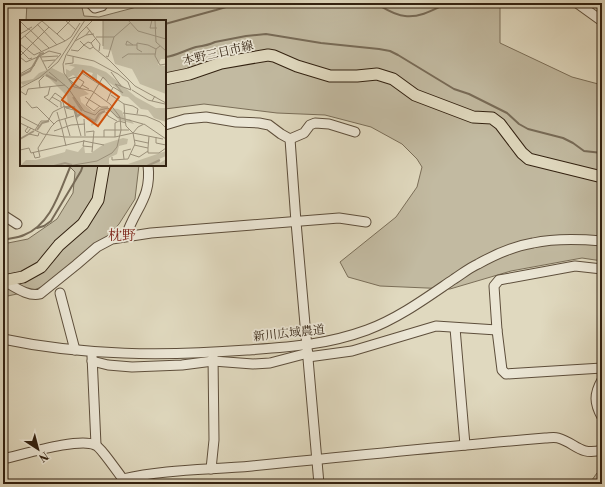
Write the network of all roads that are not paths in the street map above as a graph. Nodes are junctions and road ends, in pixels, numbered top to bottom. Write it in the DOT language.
graph roads {
  1 [pos="90,3"];
  2 [pos="577,3"];
  3 [pos="102,6"];
  4 [pos="602,21"];
  5 [pos="166,79"];
  6 [pos="166,126"];
  7 [pos="355,132"];
  8 [pos="290,139"];
  9 [pos="104,166"];
  10 [pos="148,166"];
  11 [pos="602,177"];
  12 [pos="3,215"];
  13 [pos="296,222"];
  14 [pos="366,222"];
  15 [pos="17,224"];
  16 [pos="126,236"];
  17 [pos="602,240"];
  18 [pos="602,269"];
  19 [pos="4,281"];
  20 [pos="60,293"];
  21 [pos="455,328"];
  22 [pos="497,330"];
  23 [pos="3,339"];
  24 [pos="75,350"];
  25 [pos="308,352"];
  26 [pos="92,357"];
  27 [pos="213,357"];
  28 [pos="602,368"];
  29 [pos="602,380"];
  30 [pos="602,417"];
  31 [pos="96,445"];
  32 [pos="465,445"];
  33 [pos="602,450"];
  34 [pos="3,459"];
  35 [pos="317,459"];
  36 [pos="211,469"];
  37 [pos="125,481"];
  38 [pos="319,484"];
  1 -- 3 [label="street"];
  2 -- 4 [label="street"];
  5 -- 11 [label="main road, 本野三日市線"];
  6 -- 8 [label="street"];
  7 -- 8 [label="street"];
  8 -- 13 [label="street"];
  9 -- 19 [label="main road"];
  10 -- 16 [label="street"];
  12 -- 15 [label="street"];
  13 -- 14 [label="street"];
  13 -- 16 [label="street"];
  13 -- 25 [label="street"];
  16 -- 19 [label="street"];
  17 -- 25 [label="street, 新川広域農道"];
  18 -- 22 [label="street"];
  20 -- 24 [label="street"];
  21 -- 22 [label="street"];
  21 -- 25 [label="street"];
  21 -- 32 [label="street"];
  22 -- 28 [label="street"];
  23 -- 24 [label="street, 新川広域農道"];
  24 -- 26 [label="street, 新川広域農道"];
  25 -- 27 [label="street, 新川広域農道"];
  25 -- 27 [label="street"];
  25 -- 35 [label="street"];
  26 -- 27 [label="street, 新川広域農道"];
  26 -- 27 [label="street"];
  26 -- 31 [label="street"];
  27 -- 36 [label="street"];
  29 -- 30 [label="street"];
  31 -- 34 [label="street"];
  31 -- 37 [label="street"];
  32 -- 33 [label="street"];
  32 -- 35 [label="street"];
  35 -- 36 [label="street"];
  35 -- 38 [label="street"];
  36 -- 37 [label="street"];
}
